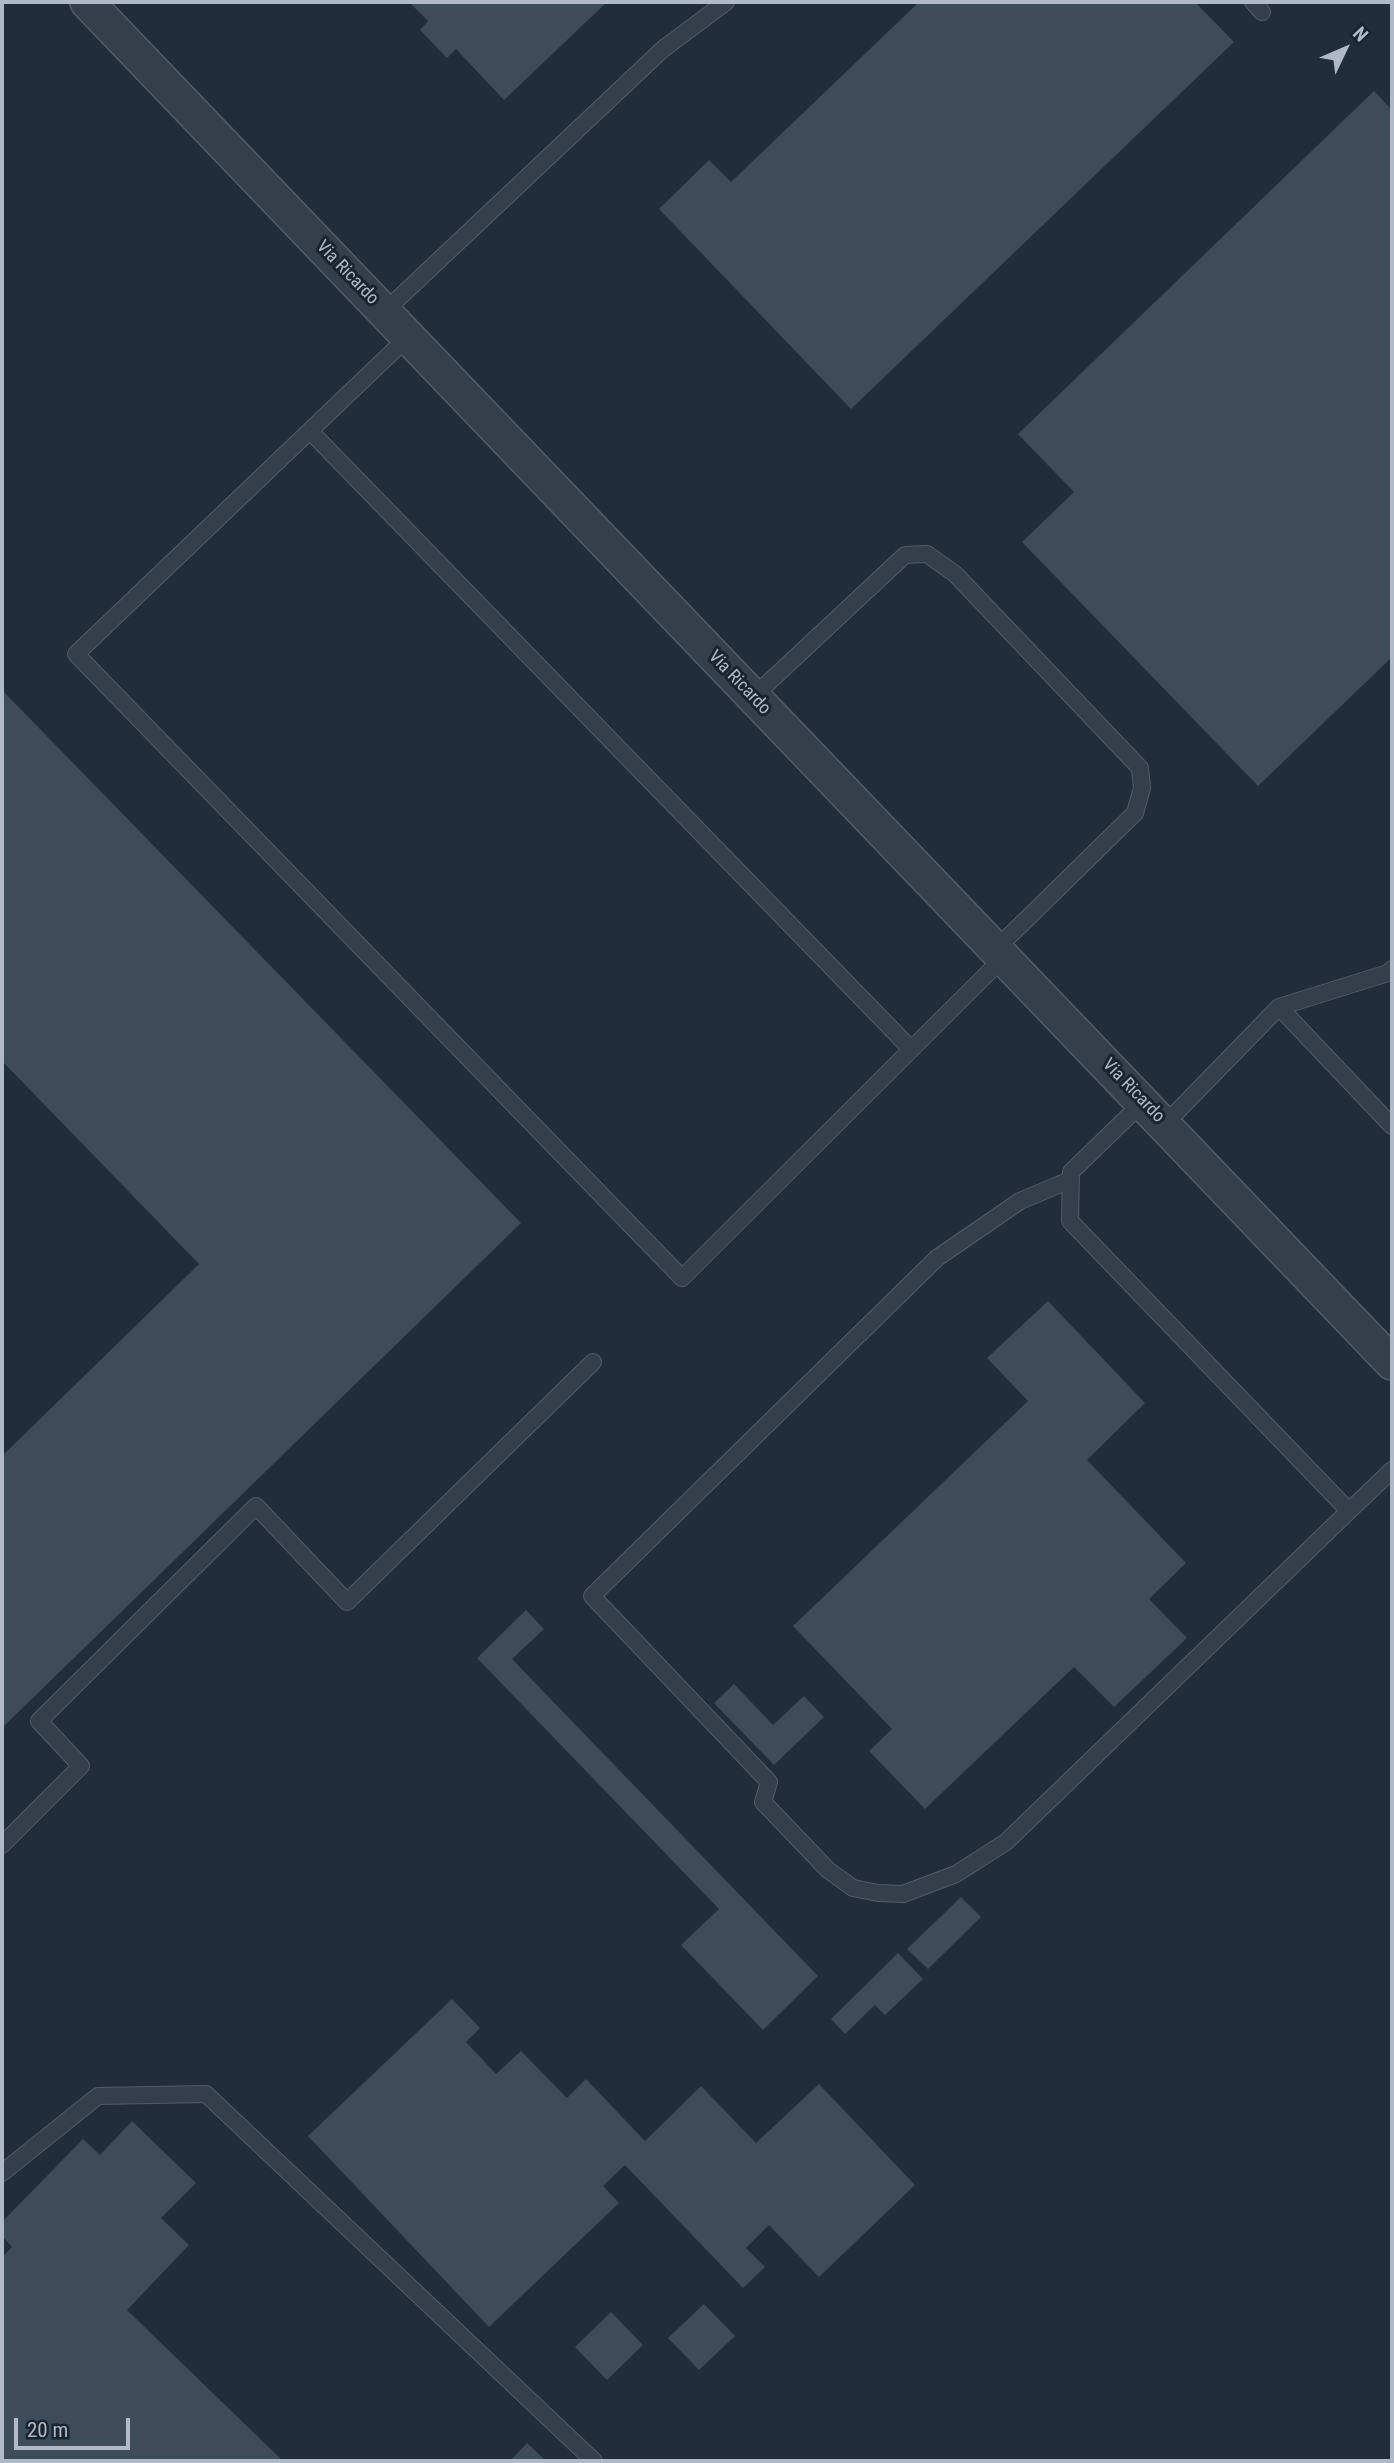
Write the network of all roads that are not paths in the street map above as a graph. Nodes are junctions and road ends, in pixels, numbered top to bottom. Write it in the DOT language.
graph roads {
  1 [pos="87,2"];
  2 [pos="726,2"];
  3 [pos="384,312"];
  4 [pos="408,337"];
  5 [pos="310,431"];
  6 [pos="753,697"];
  7 [pos="999,954"];
  8 [pos="1391,973"];
  9 [pos="1279,1007"];
  10 [pos="911,1049"];
  11 [pos="1154,1113"];
  12 [pos="1392,1126"];
  13 [pos="1070,1180"];
  14 [pos="593,1362"];
  15 [pos="1392,1363"];
  16 [pos="1392,1471"];
  17 [pos="1349,1511"];
  18 [pos="2,1845"];
  19 [pos="2,2173"];
  20 [pos="594,2461"];
  1 -- 3 [label="street, Via Ricardo"];
  2 -- 3 [label="lane"];
  3 -- 4 [label="street, Via Ricardo"];
  4 -- 5 [label="lane"];
  4 -- 6 [label="street, Via Ricardo"];
  5 -- 10 [label="lane"];
  5 -- 10 [label="lane"];
  6 -- 7 [label="street, Via Ricardo"];
  6 -- 7 [label="lane"];
  7 -- 10 [label="lane"];
  7 -- 11 [label="street, Via Ricardo"];
  8 -- 9 [label="lane"];
  9 -- 11 [label="lane"];
  9 -- 12 [label="lane"];
  11 -- 13 [label="lane"];
  11 -- 15 [label="street, Via Ricardo"];
  13 -- 17 [label="lane"];
  13 -- 17 [label="lane"];
  14 -- 18 [label="lane"];
  16 -- 17 [label="lane"];
  19 -- 20 [label="lane"];
}
